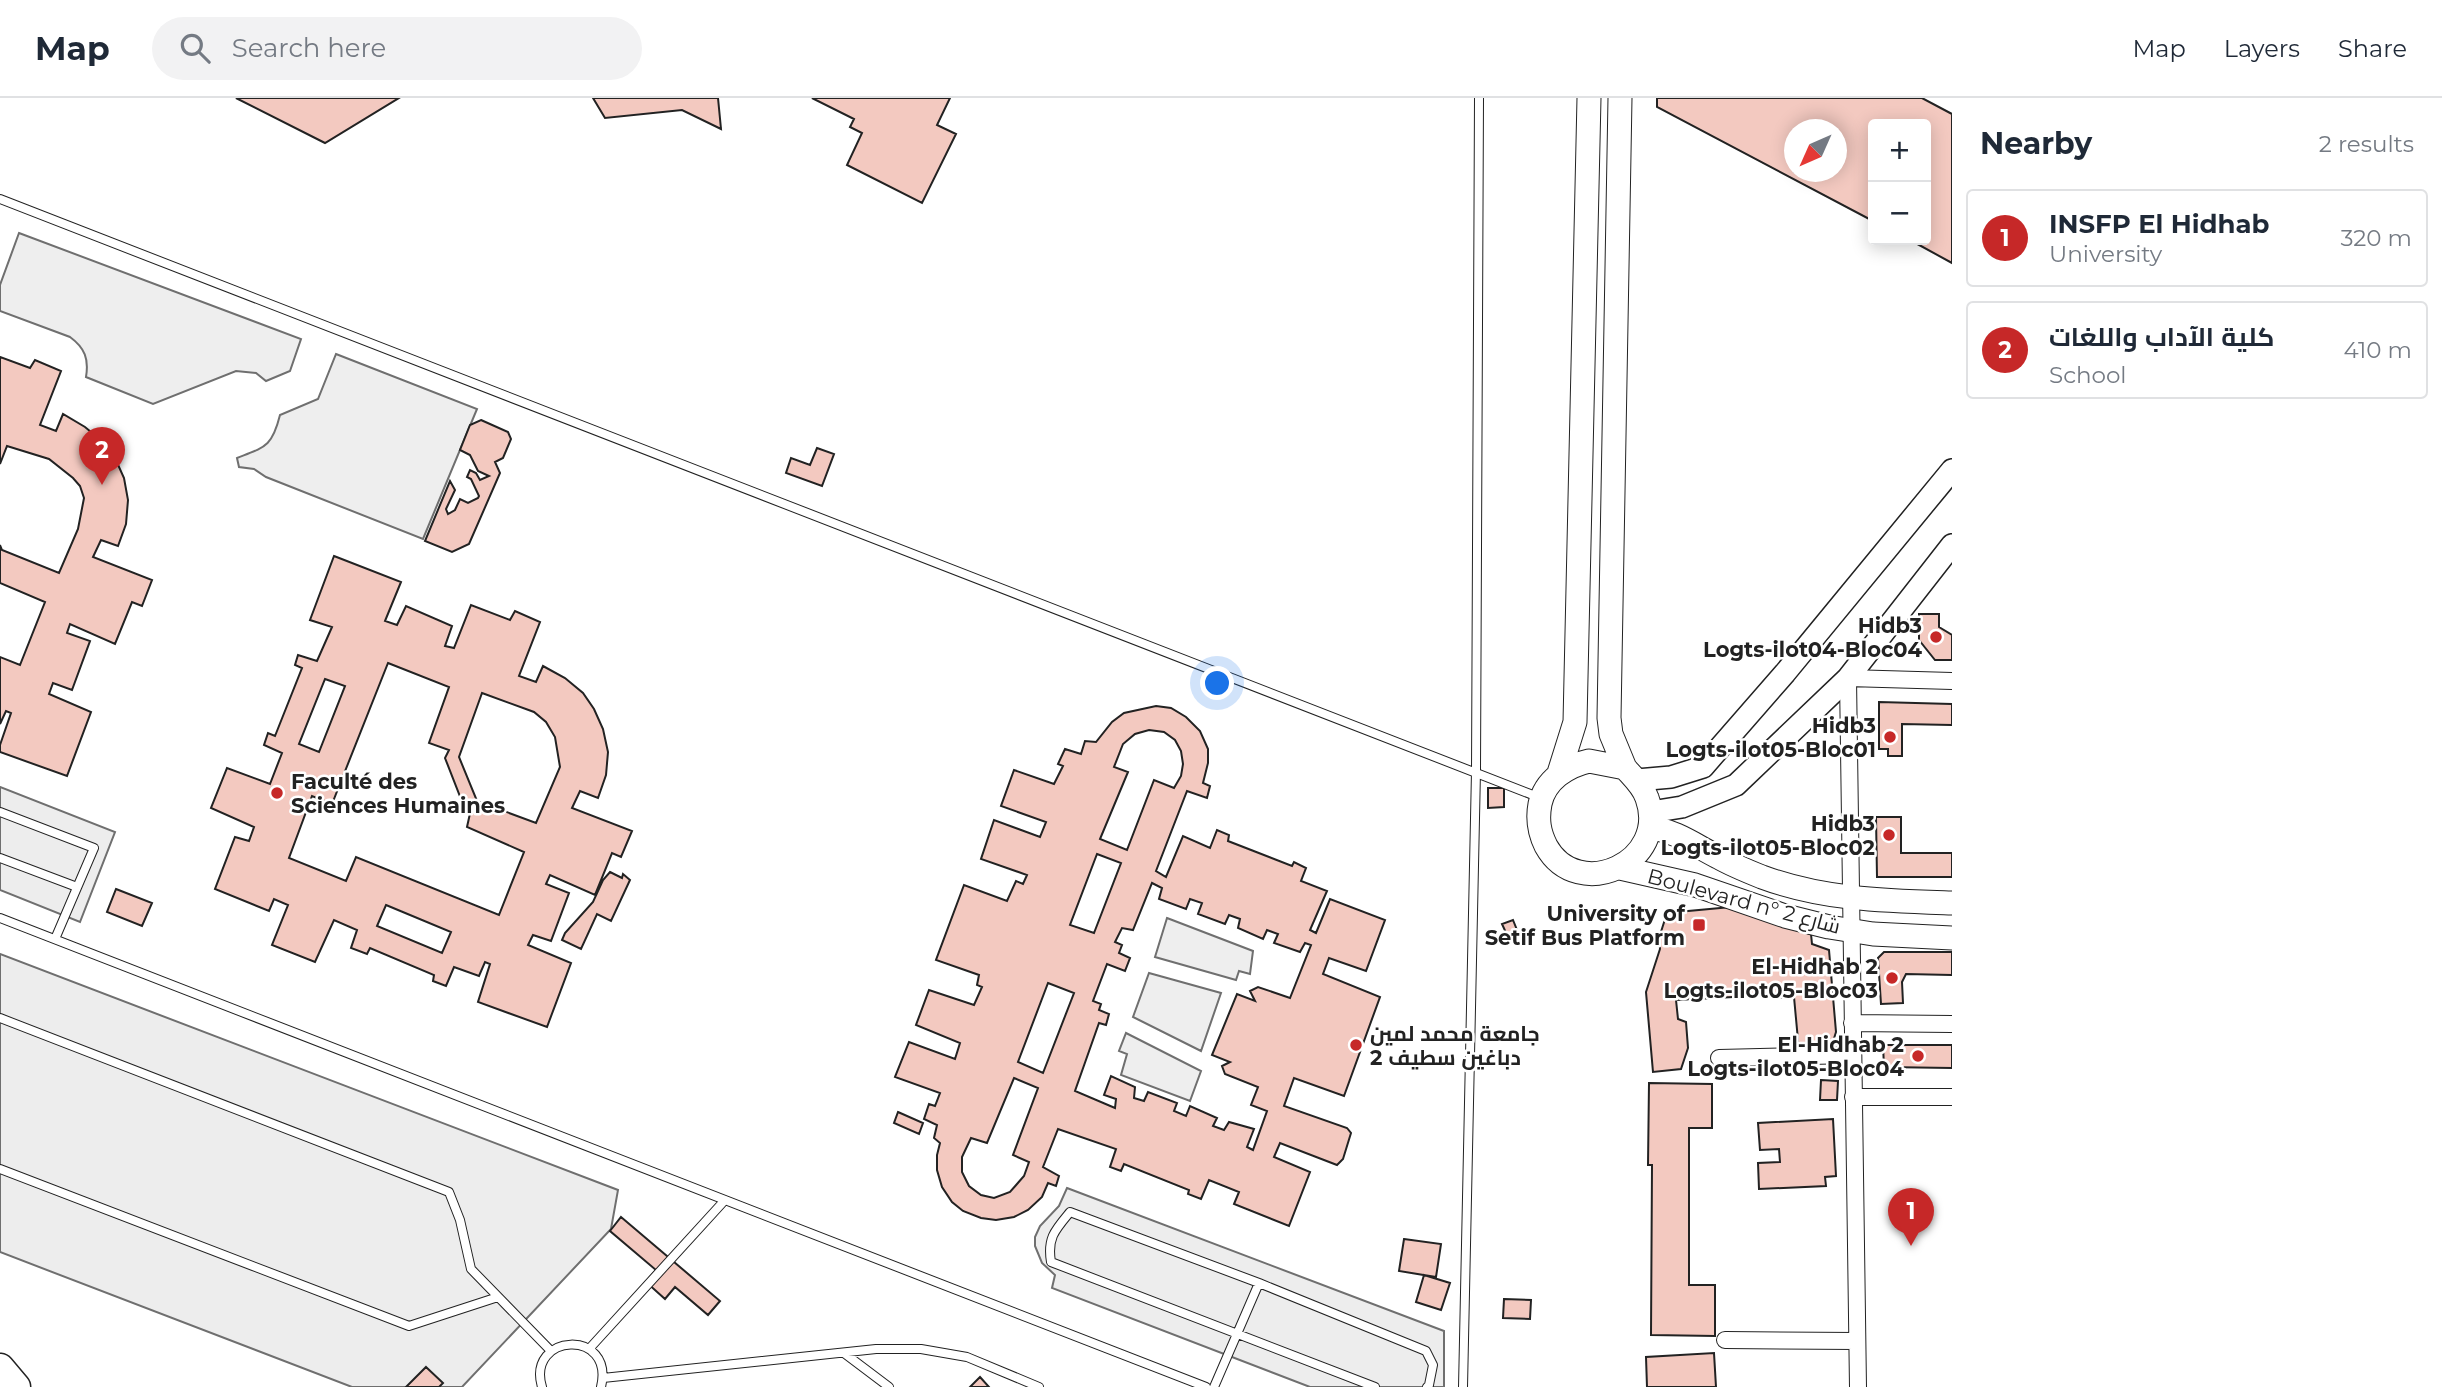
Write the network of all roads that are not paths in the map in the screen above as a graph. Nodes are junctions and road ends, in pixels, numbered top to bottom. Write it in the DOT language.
graph roads {
  1 [pos="1479,98"];
  2 [pos="1590,98"];
  3 [pos="1620,98"];
  4 [pos="0,199"];
  5 [pos="1952,470"];
  6 [pos="1952,545"];
  7 [pos="1848,678"];
  8 [pos="1952,681"];
  9 [pos="1476,771"];
  10 [pos="1559,773"];
  11 [pos="1631,774"];
  12 [pos="1541,798"];
  13 [pos="0,812"];
  14 [pos="1650,820"];
  15 [pos="0,858"];
  16 [pos="1620,868"];
  17 [pos="77,887"];
  18 [pos="1850,898"];
  19 [pos="1952,903"];
  20 [pos="0,918"];
  21 [pos="1850,930"];
  22 [pos="1952,938"];
  23 [pos="55,939"];
  24 [pos="0,1018"];
  25 [pos="1852,1023"];
  26 [pos="1952,1024"];
  27 [pos="1852,1055"];
  28 [pos="1719,1058"];
  29 [pos="1853,1097"];
  30 [pos="1952,1097"];
  31 [pos="0,1169"];
  32 [pos="725,1200"];
  33 [pos="1259,1283"];
  34 [pos="498,1297"];
  35 [pos="1237,1334"];
  36 [pos="1725,1340"];
  37 [pos="1857,1340"];
  38 [pos="589,1349"];
  39 [pos="551,1352"];
  40 [pos="844,1353"];
  41 [pos="602,1382"];
  42 [pos="542,1387"];
  43 [pos="889,1387"];
  44 [pos="1039,1387"];
  45 [pos="1206,1387"];
  46 [pos="1214,1387"];
  47 [pos="1375,1387"];
  48 [pos="1427,1387"];
  49 [pos="1464,1387"];
  50 [pos="1857,1387"];
  1 -- 9 [label="lane"];
  2 -- 10 [label="main road"];
  3 -- 11 [label="main road"];
  4 -- 9 [label="lane"];
  5 -- 11 [label="street"];
  6 -- 7 [label="street"];
  7 -- 8 [label="street"];
  7 -- 14 [label="street"];
  7 -- 18 [label="street"];
  9 -- 12 [label="lane"];
  9 -- 49 [label="lane"];
  10 -- 11 [label="main road"];
  10 -- 12 [label="main road"];
  11 -- 14 [label="main road"];
  12 -- 16 [label="main road"];
  13 -- 17 [label="lane"];
  14 -- 16 [label="main road"];
  14 -- 18 [label="main road, Boulevard n° شارع 2"];
  15 -- 17 [label="lane"];
  16 -- 21 [label="main road, Boulevard n° شارع 2"];
  17 -- 23 [label="lane"];
  18 -- 19 [label="main road, Boulevard n° شارع 2"];
  18 -- 21 [label="street"];
  20 -- 23 [label="lane"];
  21 -- 22 [label="main road, Boulevard n° شارع 2"];
  21 -- 25 [label="street"];
  23 -- 32 [label="lane"];
  24 -- 34 [label="lane"];
  25 -- 26 [label="street"];
  25 -- 27 [label="street"];
  27 -- 28 [label="street"];
  27 -- 29 [label="street"];
  29 -- 30 [label="street"];
  29 -- 37 [label="street"];
  31 -- 34 [label="lane"];
  32 -- 38 [label="lane"];
  32 -- 45 [label="lane"];
  33 -- 35 [label="lane"];
  33 -- 35 [label="lane"];
  33 -- 48 [label="lane"];
  34 -- 39 [label="lane"];
  35 -- 46 [label="lane"];
  35 -- 47 [label="lane"];
  36 -- 37 [label="street"];
  37 -- 50 [label="street"];
  38 -- 39 [label="lane"];
  38 -- 41 [label="lane"];
  39 -- 42 [label="lane"];
  40 -- 41 [label="lane"];
  40 -- 43 [label="lane"];
  40 -- 44 [label="lane"];
}
